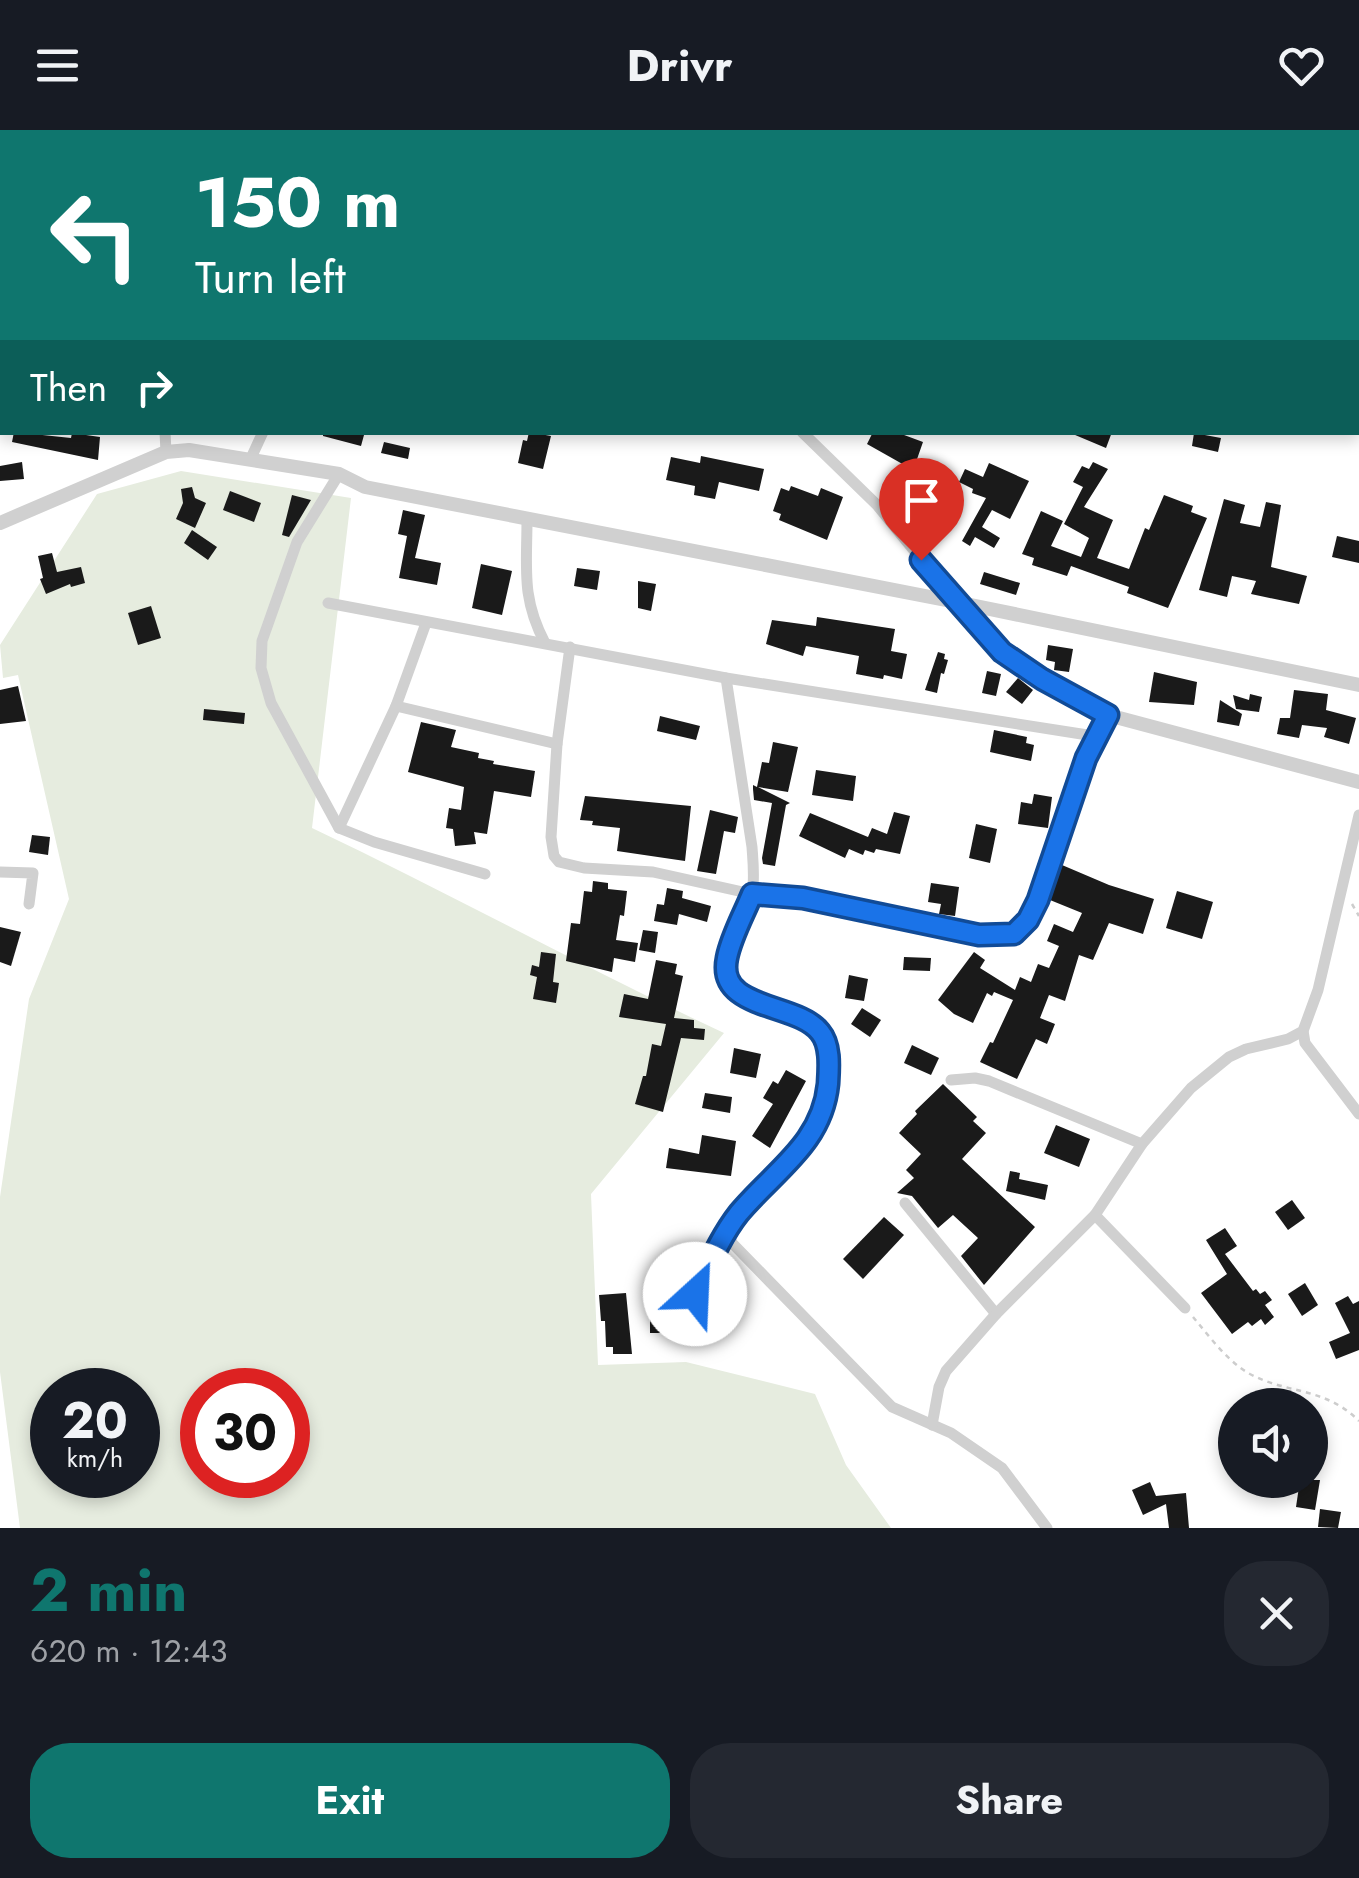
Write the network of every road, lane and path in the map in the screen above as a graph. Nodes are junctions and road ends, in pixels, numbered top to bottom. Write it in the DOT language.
graph roads {
  1 [pos="165,435"];
  2 [pos="262,435"];
  3 [pos="805,435"];
  4 [pos="166,452"];
  5 [pos="251,458"];
  6 [pos="339,474"];
  7 [pos="365,486"];
  8 [pos="528,519"];
  9 [pos="0,523"];
  10 [pos="628,538"];
  11 [pos="328,602"];
  12 [pos="956,602"];
  13 [pos="426,623"];
  14 [pos="545,643"];
  15 [pos="570,647"];
  16 [pos="726,678"];
  17 [pos="1359,685"];
  18 [pos="396,706"];
  19 [pos="1108,715"];
  20 [pos="1094,736"];
  21 [pos="558,744"];
  22 [pos="1359,782"];
  23 [pos="1359,816"];
  24 [pos="339,828"];
  25 [pos="0,872"];
  26 [pos="485,874"];
  27 [pos="752,894"];
  28 [pos="29,904"];
  29 [pos="1303,1031"];
  30 [pos="951,1080"];
  31 [pos="1359,1114"];
  32 [pos="1142,1144"];
  33 [pos="905,1203"];
  34 [pos="1095,1216"];
  35 [pos="728,1229"];
  36 [pos="695,1294"];
  37 [pos="1186,1308"];
  38 [pos="996,1314"];
  39 [pos="1359,1421"];
  40 [pos="932,1426"];
  41 [pos="1046,1528"];
  1 -- 4 [label="street"];
  2 -- 5 [label="street"];
  3 -- 12 [label="street"];
  4 -- 5 [label="street"];
  4 -- 9 [label="street"];
  5 -- 6 [label="street"];
  6 -- 7 [label="street"];
  6 -- 24 [label="street"];
  7 -- 8 [label="street"];
  7 -- 10 [label="street"];
  8 -- 10 [label="street"];
  8 -- 14 [label="street"];
  10 -- 12 [label="street"];
  11 -- 13 [label="street"];
  12 -- 17 [label="street"];
  12 -- 19 [label="street"];
  13 -- 14 [label="street"];
  13 -- 18 [label="street"];
  14 -- 15 [label="street"];
  15 -- 16 [label="street"];
  15 -- 21 [label="street"];
  16 -- 20 [label="street"];
  16 -- 27 [label="street"];
  18 -- 21 [label="street"];
  18 -- 24 [label="street"];
  19 -- 20 [label="street"];
  19 -- 22 [label="street"];
  20 -- 27 [label="street"];
  21 -- 27 [label="street"];
  23 -- 29 [label="street"];
  24 -- 26 [label="street"];
  25 -- 28 [label="street"];
  27 -- 35 [label="street"];
  29 -- 31 [label="street"];
  29 -- 32 [label="street"];
  30 -- 32 [label="street"];
  32 -- 34 [label="street"];
  33 -- 38 [label="street"];
  34 -- 37 [label="street"];
  34 -- 38 [label="street"];
  35 -- 36 [label="street"];
  35 -- 40 [label="street"];
  37 -- 39 [label="path"];
  38 -- 40 [label="street"];
  40 -- 41 [label="street"];
}
